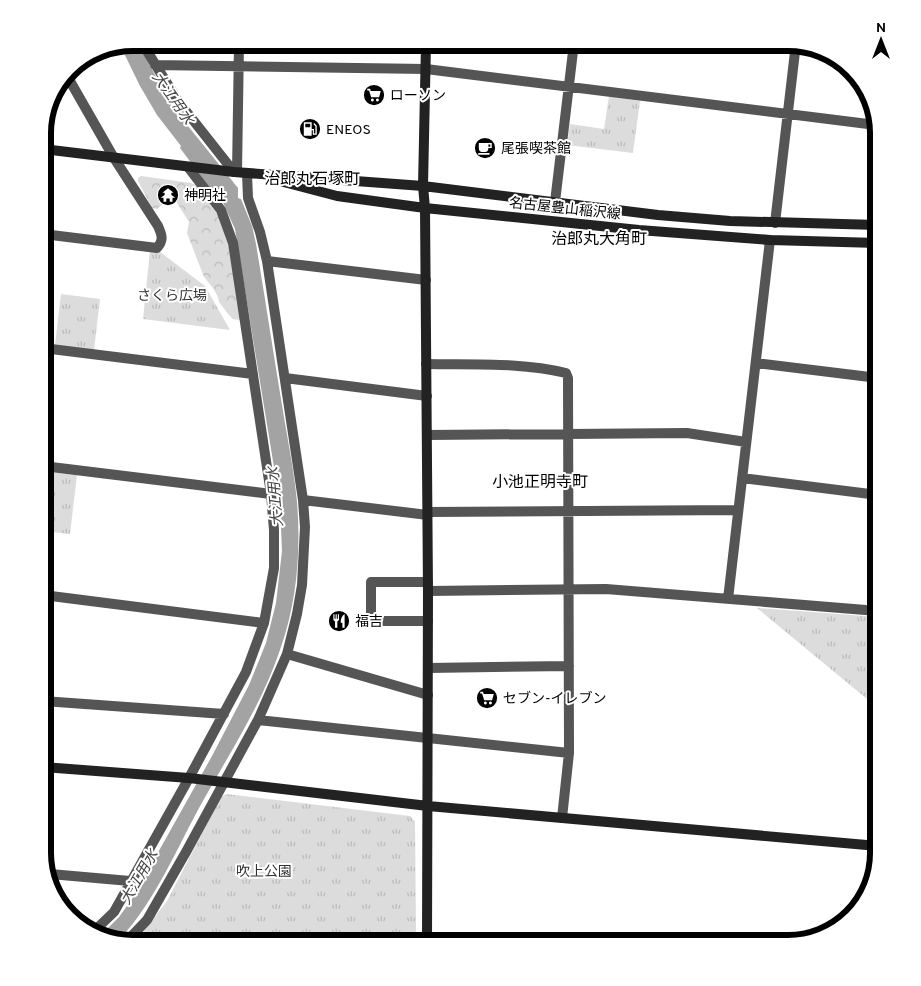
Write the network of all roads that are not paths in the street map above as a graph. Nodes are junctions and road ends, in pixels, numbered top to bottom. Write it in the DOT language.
graph roads {
  1 [pos="147,51"];
  2 [pos="239,51"];
  3 [pos="426,51"];
  4 [pos="573,51"];
  5 [pos="795,51"];
  6 [pos="155,65"];
  7 [pos="239,66"];
  8 [pos="426,69"];
  9 [pos="70,81"];
  10 [pos="569,87"];
  11 [pos="787,114"];
  12 [pos="869,124"];
  13 [pos="51,150"];
  14 [pos="114,158"];
  15 [pos="190,167"];
  16 [pos="233,172"];
  17 [pos="250,174"];
  18 [pos="423,186"];
  19 [pos="555,202"];
  20 [pos="425,208"];
  21 [pos="775,223"];
  22 [pos="870,225"];
  23 [pos="51,235"];
  24 [pos="770,240"];
  25 [pos="870,244"];
  26 [pos="267,261"];
  27 [pos="426,280"];
  28 [pos="51,349"];
  29 [pos="756,363"];
  30 [pos="426,364"];
  31 [pos="254,374"];
  32 [pos="870,377"];
  33 [pos="285,378"];
  34 [pos="427,396"];
  35 [pos="568,434"];
  36 [pos="427,435"];
  37 [pos="746,442"];
  38 [pos="51,467"];
  39 [pos="742,478"];
  40 [pos="271,494"];
  41 [pos="870,494"];
  42 [pos="303,500"];
  43 [pos="738,510"];
  44 [pos="568,511"];
  45 [pos="428,513"];
  46 [pos="428,586"];
  47 [pos="569,589"];
  48 [pos="51,596"];
  49 [pos="728,599"];
  50 [pos="870,610"];
  51 [pos="428,621"];
  52 [pos="264,623"];
  53 [pos="287,654"];
  54 [pos="569,666"];
  55 [pos="428,668"];
  56 [pos="428,695"];
  57 [pos="51,702"];
  58 [pos="224,714"];
  59 [pos="258,720"];
  60 [pos="428,739"];
  61 [pos="569,753"];
  62 [pos="51,768"];
  63 [pos="191,778"];
  64 [pos="222,782"];
  65 [pos="428,806"];
  66 [pos="562,818"];
  67 [pos="870,845"];
  68 [pos="55,874"];
  69 [pos="130,881"];
  70 [pos="99,927"];
  71 [pos="133,935"];
  72 [pos="427,935"];
  1 -- 6 [label="street"];
  2 -- 7 [label="street"];
  3 -- 8 [label="street"];
  4 -- 10 [label="street"];
  5 -- 11 [label="street"];
  6 -- 7 [label="street"];
  6 -- 16 [label="street"];
  7 -- 8 [label="street"];
  7 -- 16 [label="street"];
  8 -- 10 [label="street"];
  8 -- 18 [label="street"];
  9 -- 14 [label="street"];
  10 -- 11 [label="street"];
  10 -- 19 [label="street"];
  11 -- 12 [label="street"];
  11 -- 21 [label="street"];
  13 -- 14 [label="street, 名古屋豊山稲沢線"];
  14 -- 15 [label="street, 名古屋豊山稲沢線"];
  14 -- 23 [label="street"];
  15 -- 16 [label="street, 名古屋豊山稲沢線"];
  15 -- 31 [label="street"];
  16 -- 17 [label="street, 名古屋豊山稲沢線"];
  17 -- 18 [label="street, 名古屋豊山稲沢線"];
  17 -- 20 [label="street, 名古屋豊山稲沢線"];
  17 -- 26 [label="street"];
  18 -- 19 [label="street, 名古屋豊山稲沢線"];
  18 -- 20 [label="street"];
  19 -- 21 [label="street, 名古屋豊山稲沢線"];
  20 -- 24 [label="street, 名古屋豊山稲沢線"];
  20 -- 27 [label="street"];
  21 -- 22 [label="street, 名古屋豊山稲沢線"];
  24 -- 25 [label="street, 名古屋豊山稲沢線"];
  24 -- 29 [label="street"];
  26 -- 27 [label="street"];
  26 -- 33 [label="street"];
  27 -- 30 [label="street"];
  28 -- 31 [label="street"];
  29 -- 32 [label="street"];
  29 -- 37 [label="street"];
  30 -- 34 [label="street"];
  30 -- 35 [label="street"];
  31 -- 40 [label="street"];
  33 -- 34 [label="street"];
  33 -- 42 [label="street"];
  34 -- 36 [label="street"];
  35 -- 36 [label="street"];
  35 -- 37 [label="street"];
  35 -- 44 [label="street"];
  36 -- 45 [label="street"];
  37 -- 39 [label="street"];
  38 -- 40 [label="street"];
  39 -- 41 [label="street"];
  39 -- 43 [label="street"];
  40 -- 52 [label="street"];
  42 -- 45 [label="street"];
  42 -- 53 [label="street"];
  43 -- 44 [label="street"];
  43 -- 49 [label="street"];
  44 -- 45 [label="street"];
  44 -- 47 [label="street"];
  45 -- 46 [label="street"];
  46 -- 47 [label="street"];
  46 -- 51 [label="street"];
  46 -- 51 [label="street"];
  47 -- 49 [label="street"];
  47 -- 54 [label="street"];
  48 -- 52 [label="street"];
  49 -- 50 [label="street"];
  51 -- 55 [label="street"];
  52 -- 58 [label="street"];
  53 -- 56 [label="street"];
  53 -- 59 [label="street"];
  54 -- 55 [label="street"];
  54 -- 61 [label="street"];
  55 -- 56 [label="street"];
  56 -- 60 [label="street"];
  57 -- 58 [label="street"];
  58 -- 63 [label="street"];
  59 -- 60 [label="street"];
  59 -- 64 [label="street"];
  60 -- 61 [label="street"];
  60 -- 65 [label="street"];
  61 -- 66 [label="street"];
  62 -- 63 [label="street"];
  63 -- 64 [label="street"];
  63 -- 69 [label="street"];
  64 -- 65 [label="street"];
  64 -- 71 [label="street"];
  65 -- 66 [label="street"];
  65 -- 72 [label="street"];
  66 -- 67 [label="street"];
  68 -- 69 [label="street"];
  69 -- 70 [label="street"];
}
